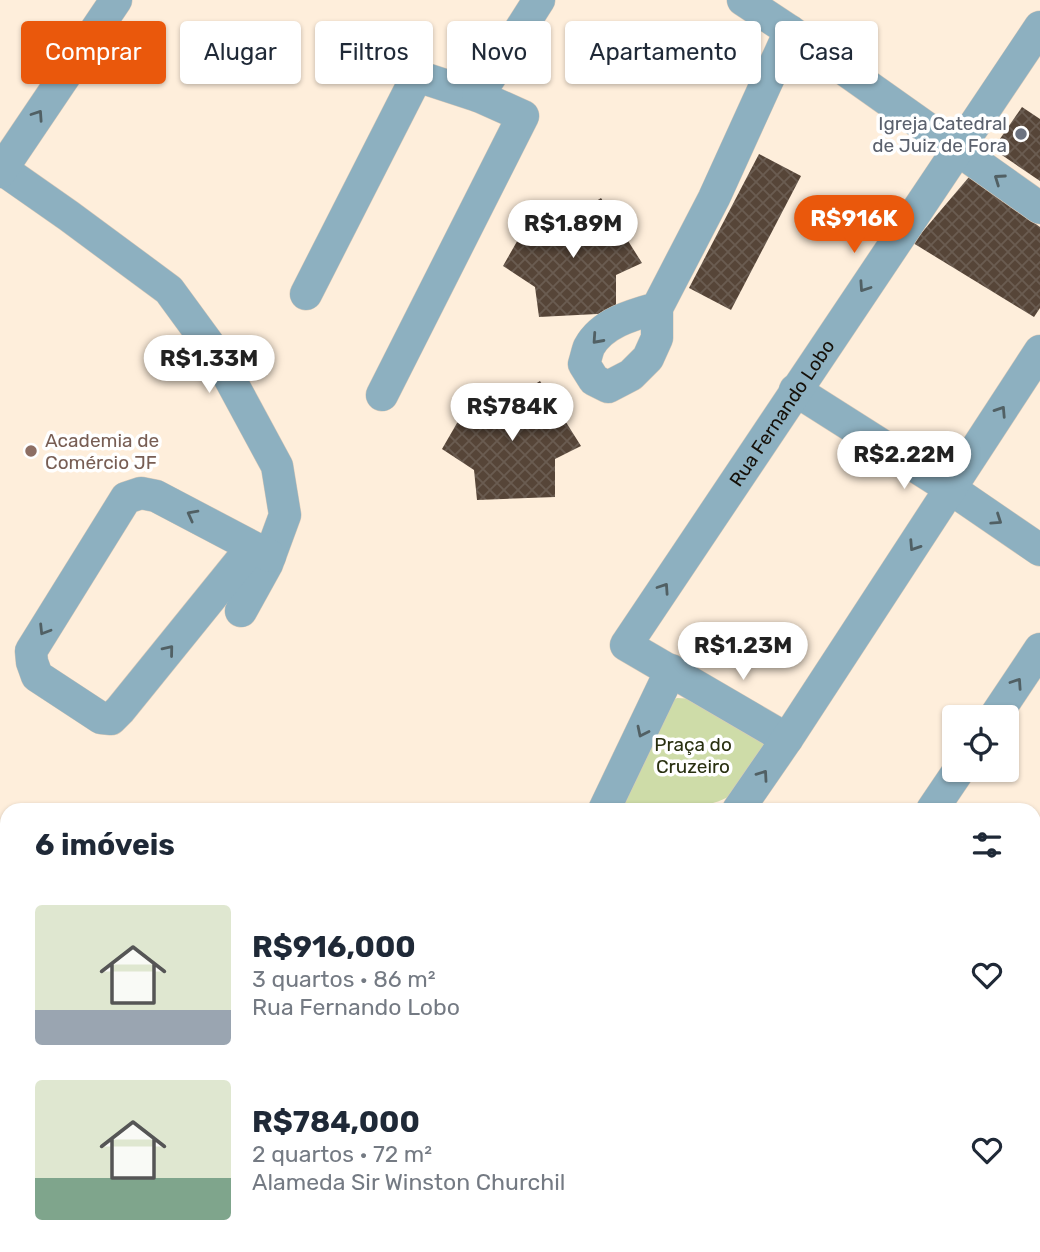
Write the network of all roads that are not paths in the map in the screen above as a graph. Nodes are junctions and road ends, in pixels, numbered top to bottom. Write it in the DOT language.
graph roads {
  1 [pos="116,0"];
  2 [pos="539,0"];
  3 [pos="743,0"];
  4 [pos="775,21"];
  5 [pos="1040,27"];
  6 [pos="775,64"];
  7 [pos="865,84"];
  8 [pos="478,96"];
  9 [pos="957,149"];
  10 [pos="1,170"];
  11 [pos="1040,208"];
  12 [pos="306,294"];
  13 [pos="657,308"];
  14 [pos="1040,351"];
  15 [pos="795,390"];
  16 [pos="382,394"];
  17 [pos="951,489"];
  18 [pos="1040,550"];
  19 [pos="261,552"];
  20 [pos="241,611"];
  21 [pos="1040,649"];
  22 [pos="671,670"];
  23 [pos="1003,705"];
  24 [pos="787,739"];
  25 [pos="951,782"];
  26 [pos="607,803"];
  27 [pos="743,803"];
  28 [pos="937,803"];
  10 -- 1 [label="street, one-way"];
  2 -- 8 [label="street"];
  3 -- 4 [label="street"];
  5 -- 9 [label="street, Rua Fernando Lobo"];
  6 -- 13 [label="street"];
  7 -- 9 [label="street"];
  8 -- 12 [label="street"];
  8 -- 16 [label="street"];
  11 -- 9 [label="street, one-way"];
  9 -- 15 [label="street, Rua Fernando Lobo, one-way"];
  10 -- 19 [label="street"];
  17 -- 14 [label="street, one-way"];
  15 -- 17 [label="street"];
  22 -- 15 [label="street, Rua Fernando Lobo, one-way"];
  17 -- 18 [label="street, one-way"];
  17 -- 24 [label="street, one-way"];
  19 -- 19 [label="street, one-way"];
  19 -- 20 [label="street"];
  23 -- 21 [label="street, one-way"];
  22 -- 24 [label="street, Rua Fernando Lobo"];
  22 -- 26 [label="street, one-way"];
  27 -- 24 [label="street, one-way"];
  25 -- 28 [label="street"];
}
